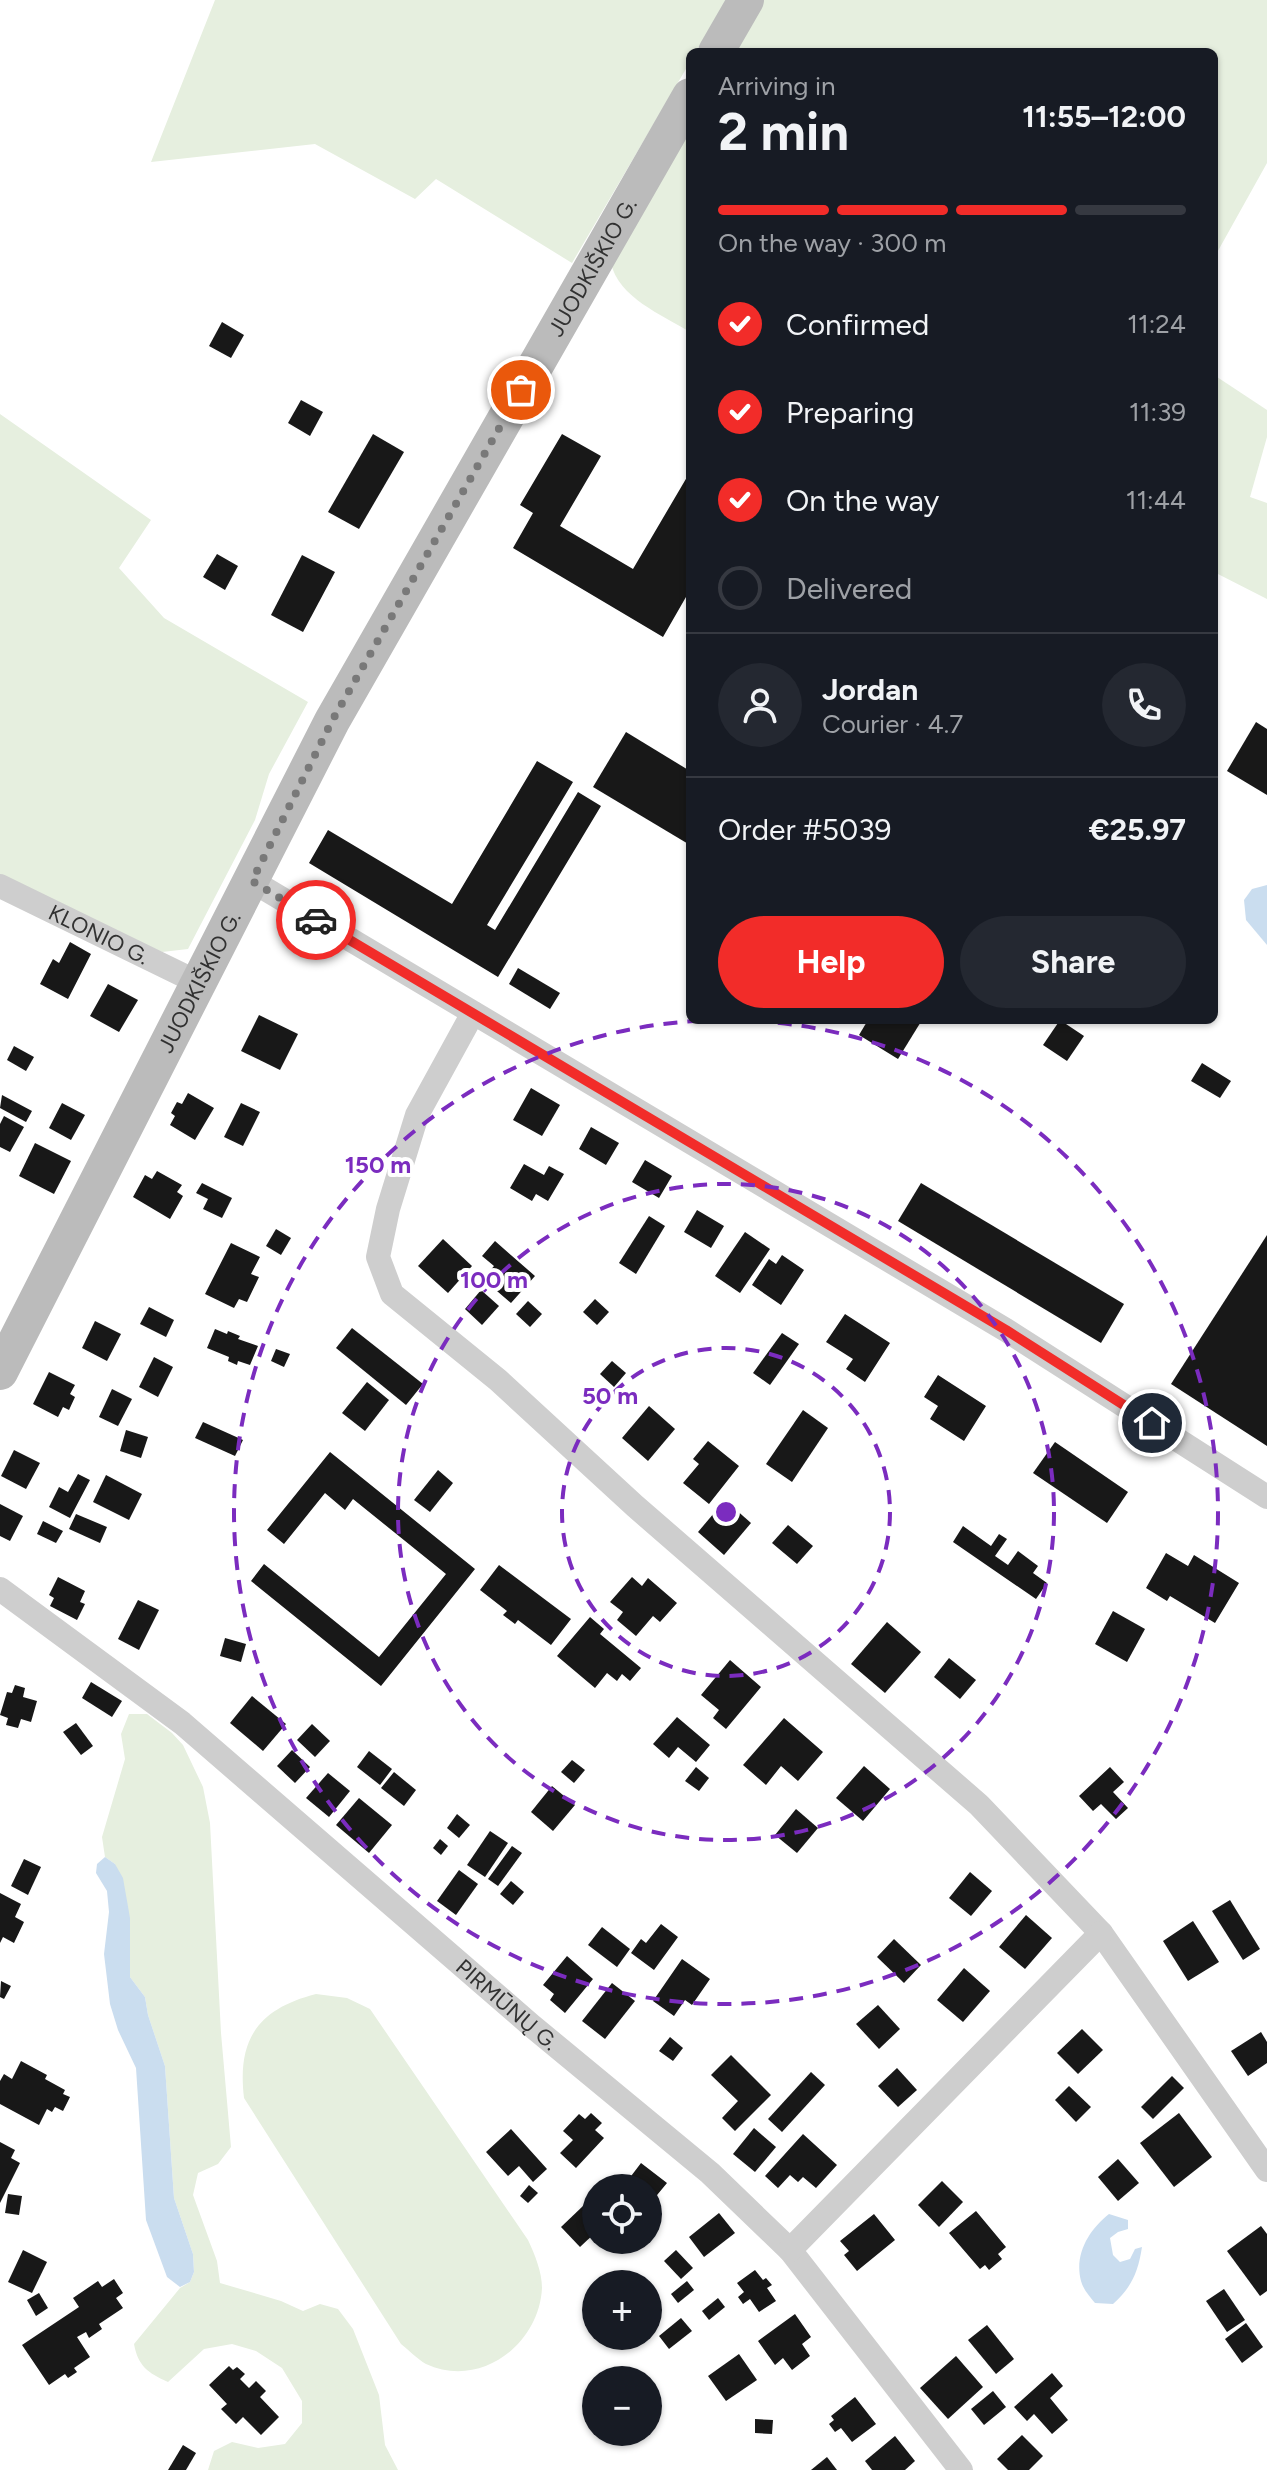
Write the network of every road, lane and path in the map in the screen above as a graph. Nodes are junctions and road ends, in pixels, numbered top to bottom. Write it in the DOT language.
graph roads {
  1 [pos="746,0"];
  2 [pos="718,48"];
  3 [pos="686,103"];
  4 [pos="252,881"];
  5 [pos="0,886"];
  6 [pos="199,983"];
  7 [pos="473,1013"];
  8 [pos="0,1372"];
  9 [pos="1267,1497"];
  10 [pos="0,1589"];
  11 [pos="1101,1933"];
  12 [pos="1267,2170"];
  13 [pos="790,2250"];
  14 [pos="961,2470"];
  1 -- 2 [label="street"];
  3 -- 4 [label="street, JUODKIŠKIO G."];
  4 -- 6 [label="street, JUODKIŠKIO G."];
  4 -- 7 [label="street"];
  5 -- 6 [label="street, KLONIO G."];
  6 -- 8 [label="street, JUODKIŠKIO G."];
  7 -- 9 [label="street"];
  7 -- 11 [label="street"];
  10 -- 13 [label="street, PIRMŪNŲ G."];
  11 -- 12 [label="street"];
  11 -- 13 [label="street"];
  13 -- 14 [label="street, PIRMŪNŲ G."];
}
